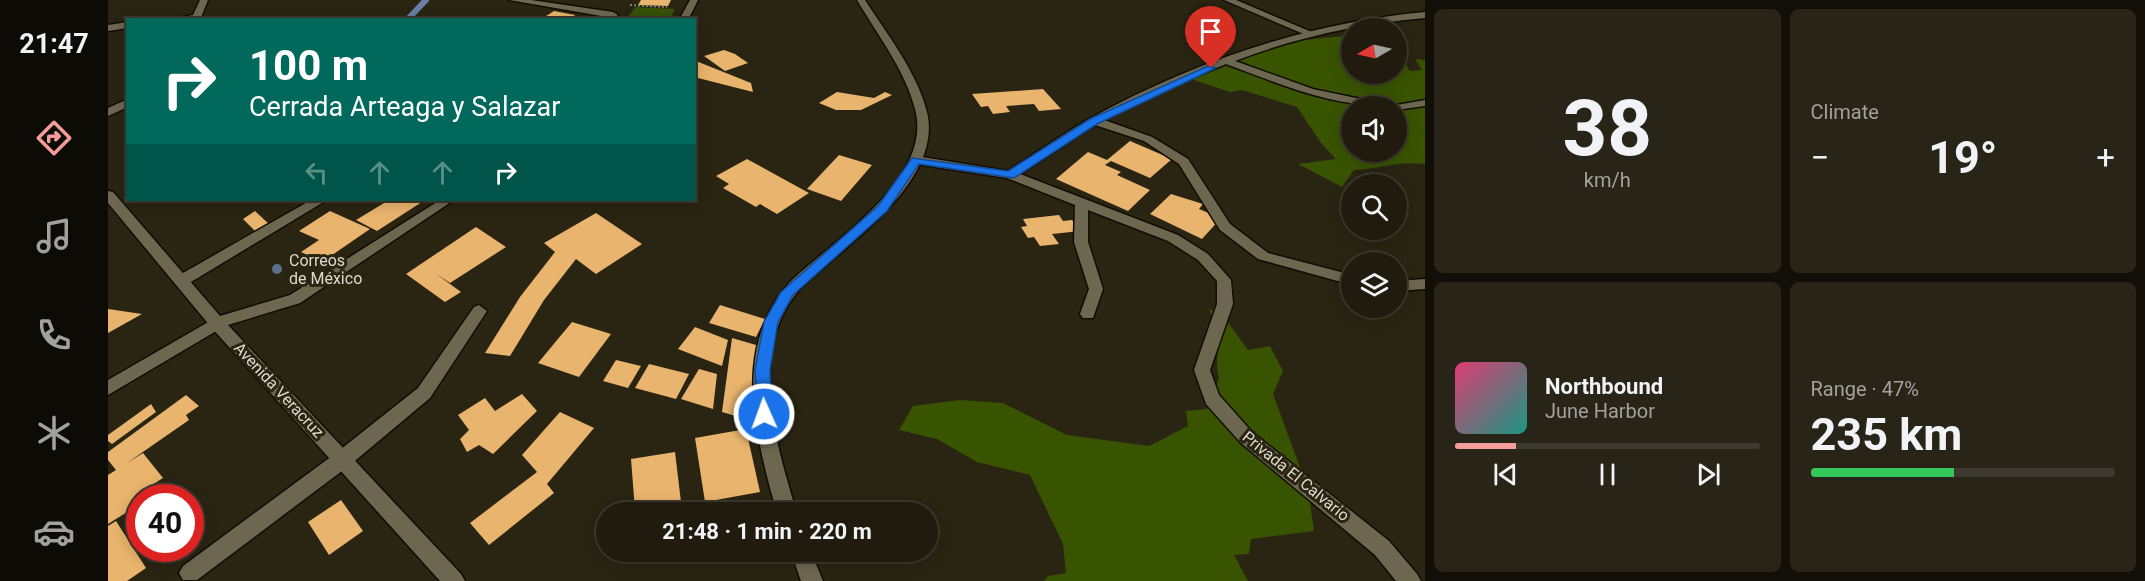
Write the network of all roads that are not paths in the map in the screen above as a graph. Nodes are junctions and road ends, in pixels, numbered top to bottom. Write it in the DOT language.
graph roads {
  1 [pos="204,0"];
  2 [pos="513,0"];
  3 [pos="861,0"];
  4 [pos="1228,0"];
  5 [pos="692,4"];
  6 [pos="1425,15"];
  7 [pos="611,17"];
  8 [pos="196,18"];
  9 [pos="684,18"];
  10 [pos="126,25"];
  11 [pos="108,27"];
  12 [pos="1309,33"];
  13 [pos="1227,61"];
  14 [pos="1341,98"];
  15 [pos="126,103"];
  16 [pos="1425,104"];
  17 [pos="1407,106"];
  18 [pos="108,113"];
  19 [pos="1094,121"];
  20 [pos="916,160"];
  21 [pos="1010,175"];
  22 [pos="108,195"];
  23 [pos="318,201"];
  24 [pos="446,201"];
  25 [pos="1082,201"];
  26 [pos="1341,277"];
  27 [pos="181,281"];
  28 [pos="1425,284"];
  29 [pos="1407,285"];
  30 [pos="479,312"];
  31 [pos="1088,314"];
  32 [pos="217,323"];
  33 [pos="108,388"];
  34 [pos="343,459"];
  35 [pos="784,502"];
  36 [pos="805,562"];
  37 [pos="190,573"];
  38 [pos="454,581"];
  39 [pos="812,581"];
  40 [pos="1410,581"];
  1 -- 8 [label="street"];
  2 -- 7 [label="street"];
  3 -- 20 [label="street"];
  4 -- 12 [label="street"];
  5 -- 9 [label="street"];
  6 -- 12 [label="street"];
  10 -- 11 [label="street"];
  12 -- 13 [label="street"];
  13 -- 14 [label="street"];
  13 -- 19 [label="street"];
  15 -- 18 [label="street"];
  16 -- 17 [label="street"];
  19 -- 21 [label="street"];
  19 -- 26 [label="street"];
  20 -- 21 [label="street, Privada El Calvario"];
  20 -- 35 [label="street"];
  21 -- 25 [label="street, Privada El Calvario"];
  22 -- 27 [label="street, Avenida Veracruz"];
  23 -- 27 [label="street"];
  24 -- 32 [label="street"];
  25 -- 31 [label="street"];
  25 -- 40 [label="street, Privada El Calvario"];
  27 -- 32 [label="street, Avenida Veracruz"];
  28 -- 29 [label="street"];
  30 -- 34 [label="street"];
  32 -- 33 [label="street"];
  32 -- 34 [label="street, Avenida Veracruz"];
  34 -- 37 [label="street"];
  34 -- 38 [label="street, Avenida Veracruz"];
  36 -- 39 [label="street"];
}
